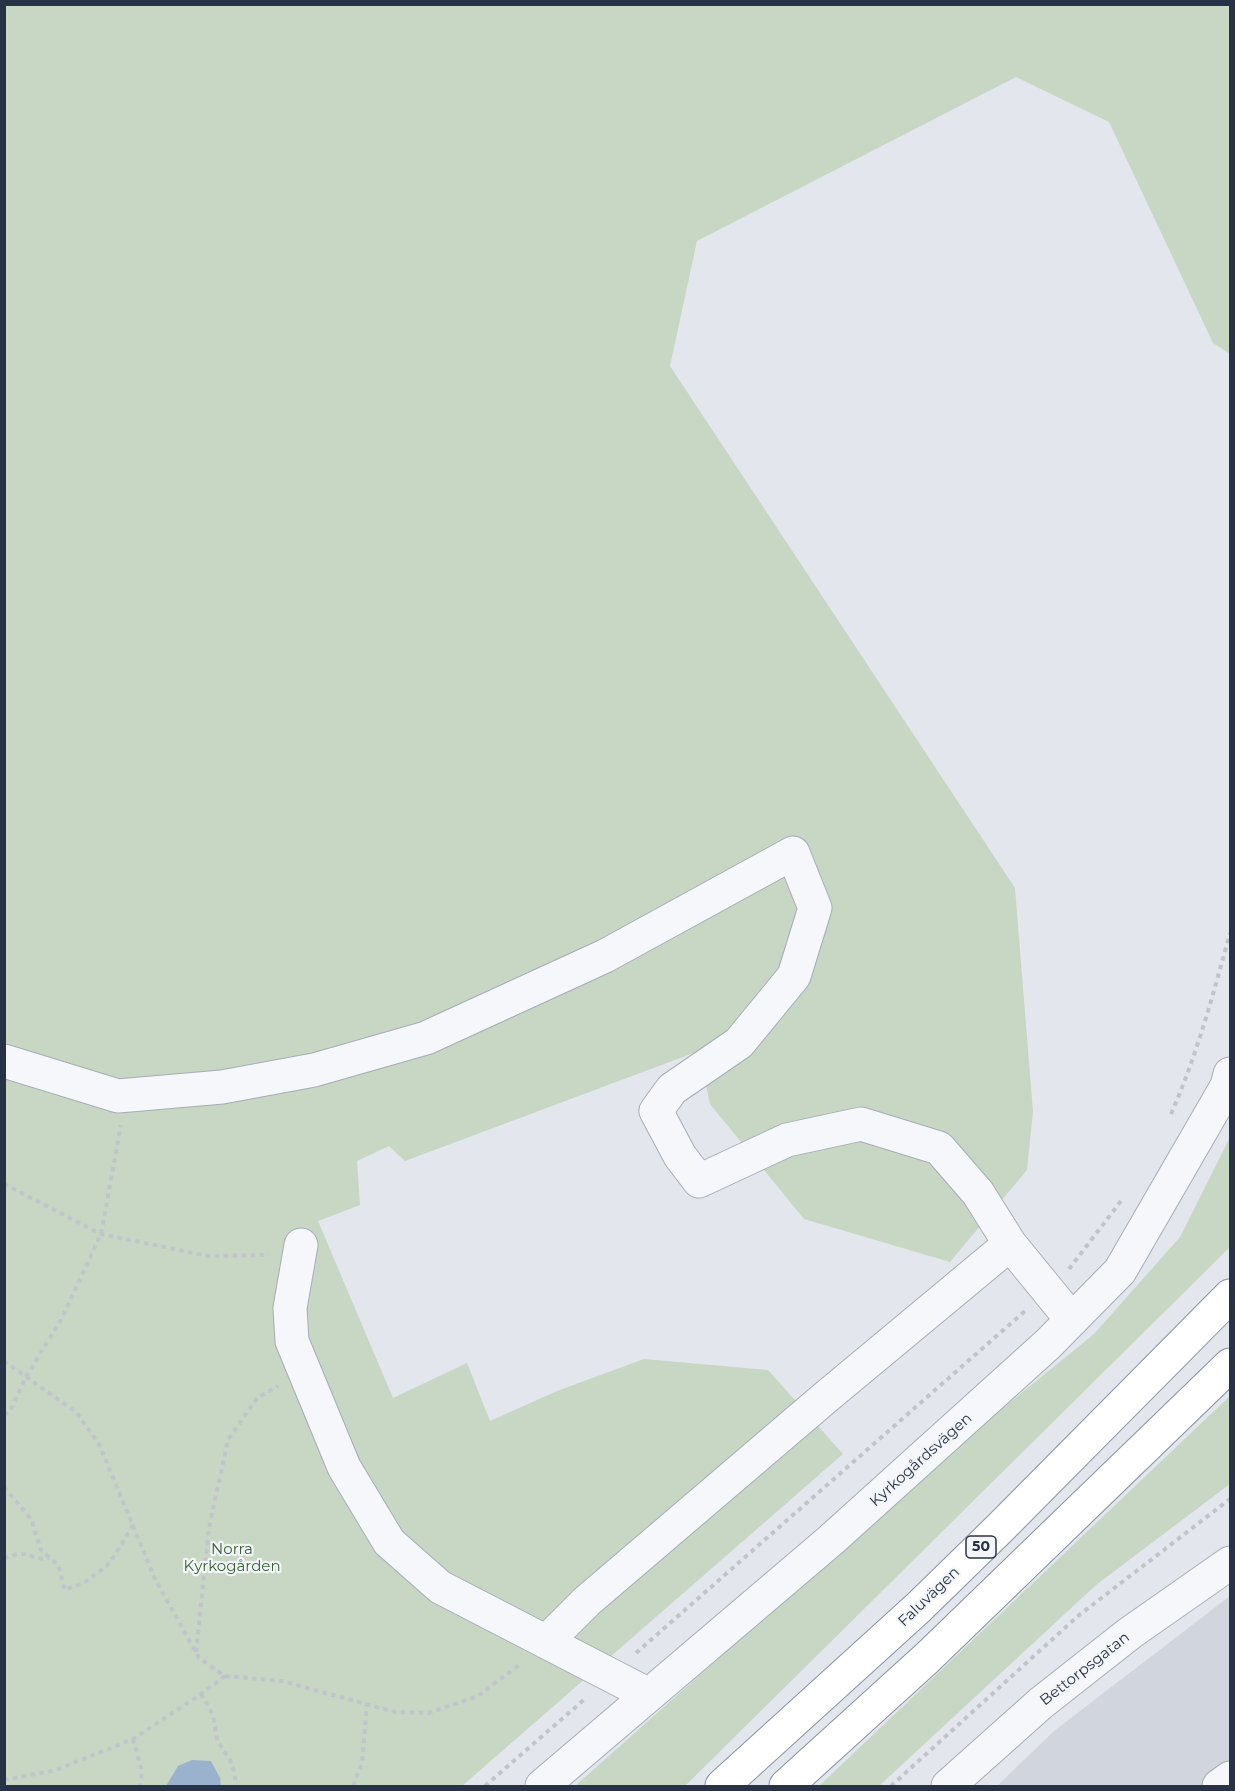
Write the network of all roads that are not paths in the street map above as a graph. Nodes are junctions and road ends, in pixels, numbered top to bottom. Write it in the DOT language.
graph roads {
  1 [pos="4,1061"];
  2 [pos="1230,1074"];
  3 [pos="1010,1244"];
  4 [pos="301,1245"];
  5 [pos="1230,1296"];
  6 [pos="1072,1320"];
  7 [pos="1230,1365"];
  8 [pos="1227,1573"];
  9 [pos="546,1642"];
  10 [pos="649,1695"];
  11 [pos="1230,1778"];
  12 [pos="542,1786"];
  13 [pos="722,1786"];
  14 [pos="786,1786"];
  15 [pos="948,1786"];
  16 [pos="1219,1786"];
  1 -- 3 [label="street"];
  2 -- 6 [label="street, Kyrkogårdsvägen"];
  3 -- 6 [label="street"];
  3 -- 9 [label="street"];
  4 -- 9 [label="street"];
  5 -- 13 [label="highway, Faluvägen / 50"];
  6 -- 10 [label="street, Kyrkogårdsvägen"];
  7 -- 14 [label="highway"];
  8 -- 15 [label="street, Bettorpsgatan"];
  9 -- 10 [label="street"];
  10 -- 12 [label="street, Kyrkogårdsvägen"];
  11 -- 16 [label="street"];
}
